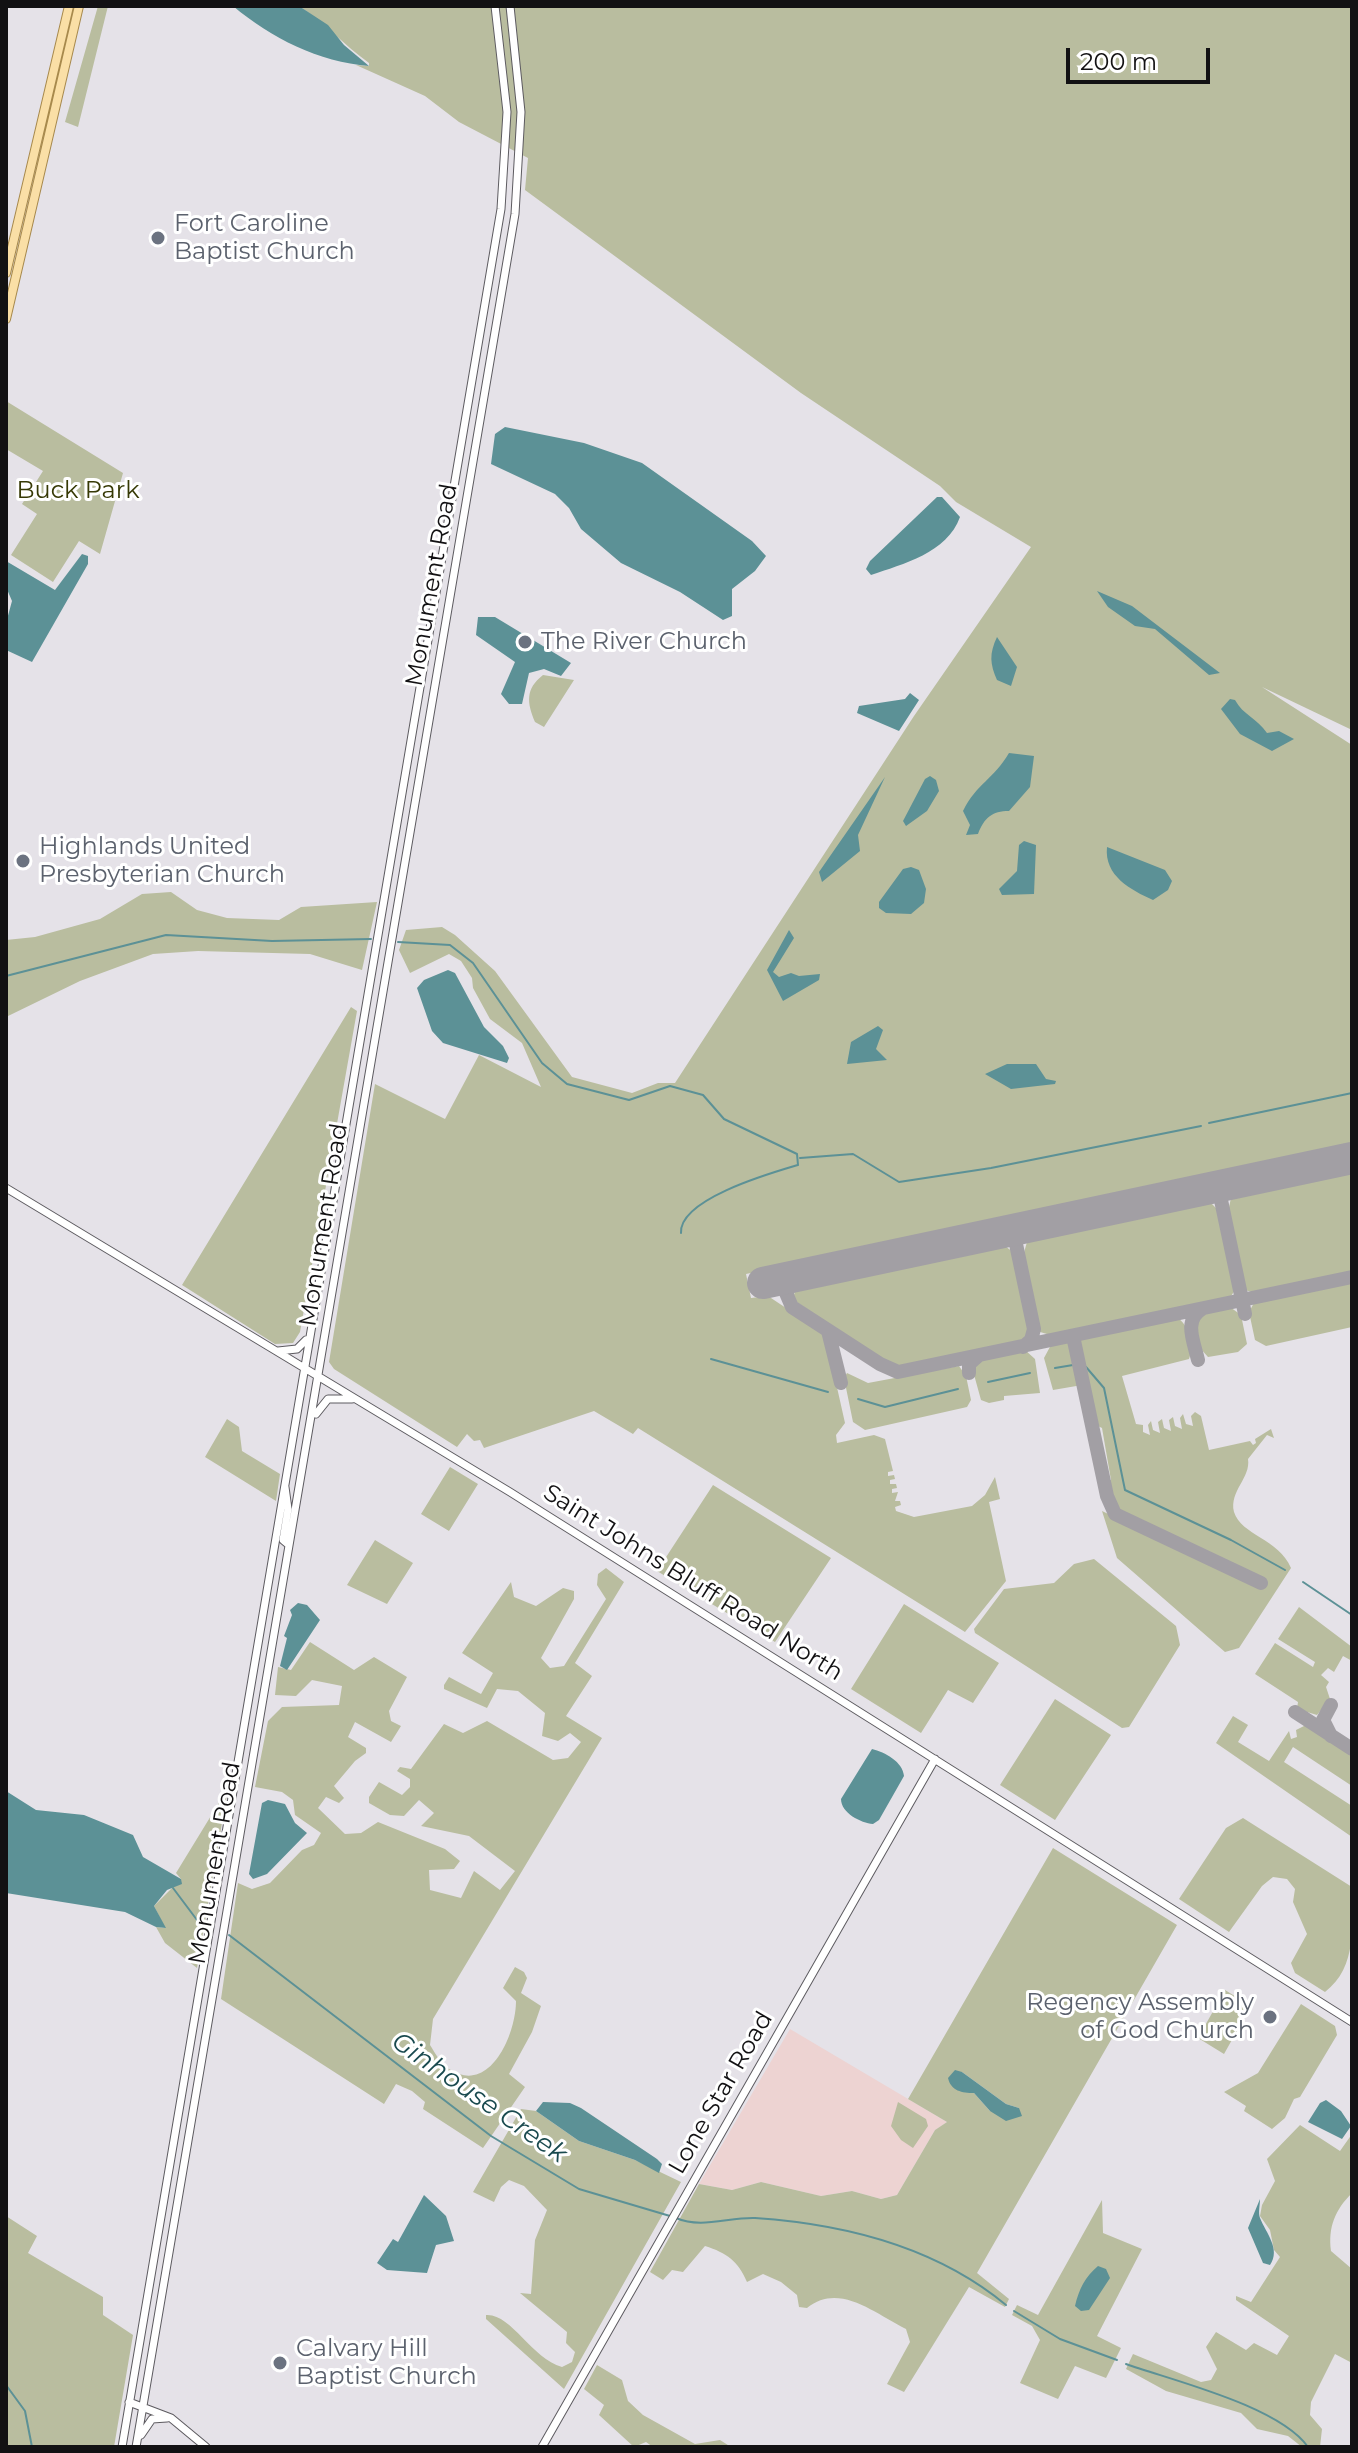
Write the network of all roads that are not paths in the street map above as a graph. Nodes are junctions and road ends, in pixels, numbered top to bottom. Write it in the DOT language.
graph roads {
  1 [pos="69,6"];
  2 [pos="79,6"];
  3 [pos="495,6"];
  4 [pos="510,6"];
  5 [pos="6,273"];
  6 [pos="6,319"];
  7 [pos="353,1081"];
  8 [pos="368,1084"];
  9 [pos="6,1188"];
  10 [pos="309,1335"];
  11 [pos="275,1351"];
  12 [pos="304,1368"];
  13 [pos="319,1377"];
  14 [pos="357,1400"];
  15 [pos="312,1423"];
  16 [pos="284,1483"];
  17 [pos="289,1545"];
  18 [pos="270,1569"];
  19 [pos="935,1759"];
  20 [pos="1352,2022"];
  21 [pos="129,2402"];
  22 [pos="143,2406"];
  23 [pos="171,2418"];
  24 [pos="136,2446"];
  25 [pos="122,2447"];
  26 [pos="206,2447"];
  27 [pos="542,2447"];
  1 -- 5 [label="main road"];
  2 -- 6 [label="main road"];
  3 -- 7 [label="main road, Monument Road"];
  4 -- 8 [label="main road, Monument Road"];
  7 -- 8 [label="main road"];
  7 -- 10 [label="main road, Monument Road"];
  8 -- 13 [label="main road, Monument Road"];
  9 -- 11 [label="main road, Saint Johns Bluff Road North"];
  10 -- 11 [label="main road"];
  10 -- 12 [label="main road, Monument Road"];
  11 -- 12 [label="main road, Saint Johns Bluff Road North"];
  12 -- 13 [label="main road, Saint Johns Bluff Road North"];
  12 -- 16 [label="main road, Monument Road"];
  13 -- 14 [label="main road, Saint Johns Bluff Road North"];
  13 -- 15 [label="main road, Monument Road"];
  14 -- 15 [label="main road"];
  14 -- 19 [label="main road, Saint Johns Bluff Road North"];
  15 -- 17 [label="main road, Monument Road"];
  16 -- 17 [label="main road"];
  16 -- 18 [label="main road, Monument Road"];
  17 -- 18 [label="main road"];
  17 -- 22 [label="main road, Monument Road"];
  18 -- 21 [label="main road, Monument Road"];
  19 -- 20 [label="main road, Saint Johns Bluff Road North"];
  19 -- 27 [label="main road, Lone Star Road"];
  21 -- 22 [label="main road"];
  21 -- 25 [label="main road, Monument Road"];
  22 -- 23 [label="main road"];
  22 -- 24 [label="main road, Monument Road"];
  23 -- 24 [label="main road"];
  23 -- 26 [label="main road"];
}
